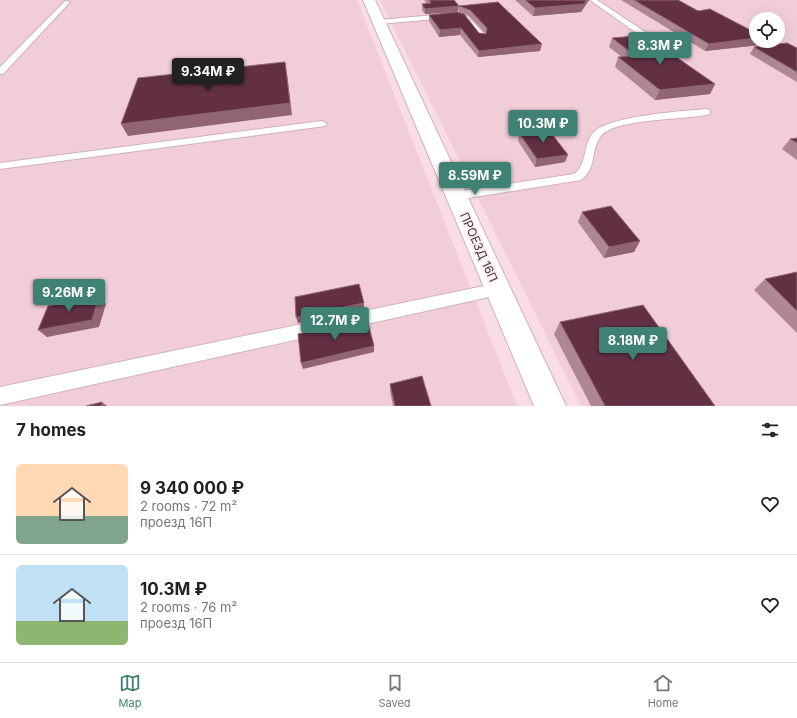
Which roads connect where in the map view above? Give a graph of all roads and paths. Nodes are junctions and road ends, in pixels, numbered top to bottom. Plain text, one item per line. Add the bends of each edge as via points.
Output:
1 (369, 0) edge
2 (592, 0) edge
3 (67, 2) dead end
4 (379, 22) junction
5 (644, 34) dead end
6 (482, 37) edge
7 (0, 72) edge
8 (707, 112) dead end
9 (322, 124) dead end
10 (0, 166) edge
11 (456, 196) junction
12 (498, 289) junction
13 (0, 396) edge
14 (550, 406) edge

1 - 4 street, ПРОЕЗД 16П
2 - 5 lane
3 - 7 lane
4 - 6 lane via 458,15 466,18
4 - 11 street, ПРОЕЗД 16П
8 - 11 lane via 618,123 603,128 597,134 584,172 577,176
9 - 10 lane
11 - 12 street, ПРОЕЗД 16П
12 - 13 lane
12 - 14 street, ПРОЕЗД 16П

